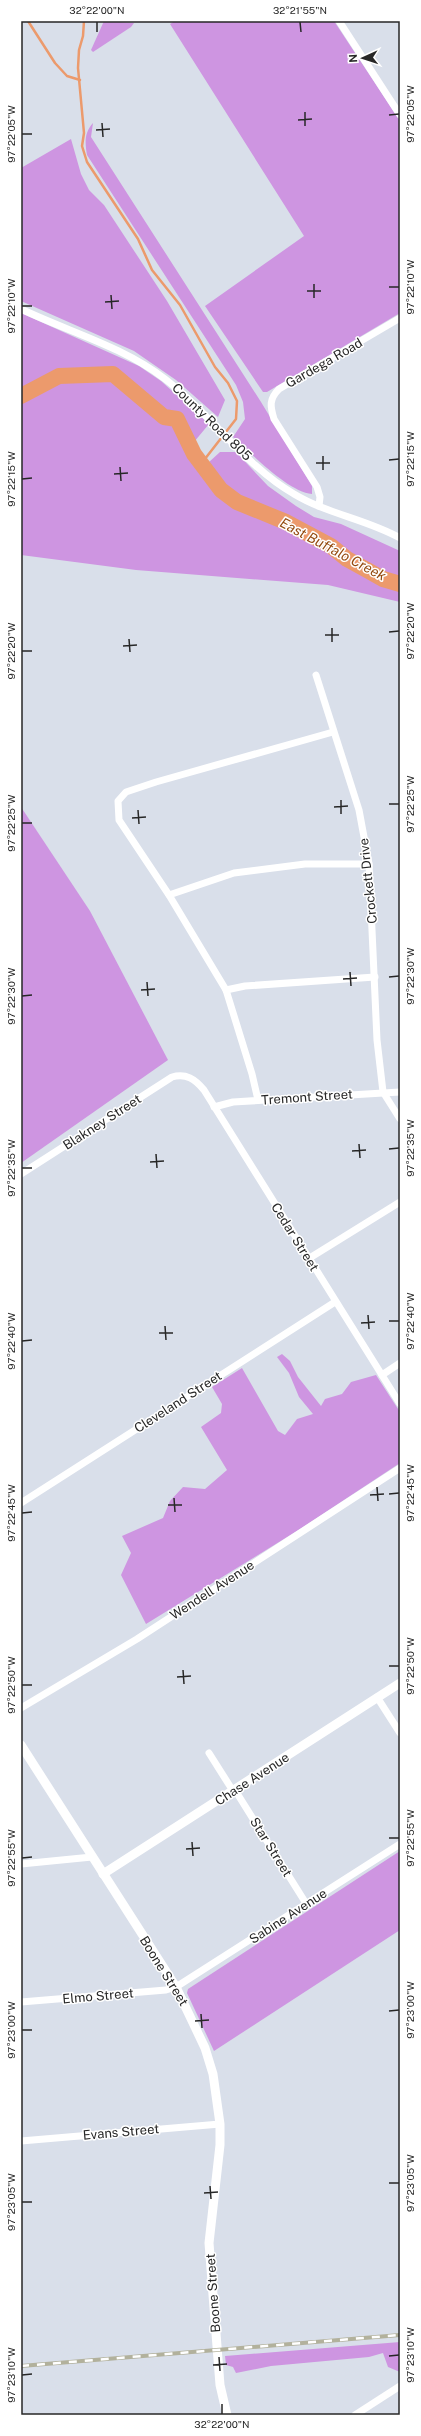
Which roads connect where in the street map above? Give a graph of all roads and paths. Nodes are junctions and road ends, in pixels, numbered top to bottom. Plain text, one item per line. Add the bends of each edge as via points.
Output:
1 (339, 21) edge
2 (400, 115) edge
3 (21, 309) edge
4 (400, 318) edge
5 (319, 506) junction
6 (400, 538) edge
7 (316, 675) dead end
8 (333, 732) junction
9 (369, 864) junction
10 (169, 896) junction
11 (376, 977) junction
12 (226, 990) junction
13 (185, 1075) joint
14 (383, 1092) junction
15 (400, 1092) edge
16 (258, 1100) junction
17 (214, 1107) junction
18 (400, 1119) edge
19 (21, 1174) edge
20 (400, 1202) edge
21 (308, 1259) junction
22 (335, 1302) junction
23 (400, 1363) edge
24 (382, 1375) junction
25 (400, 1404) edge
26 (400, 1468) edge
27 (21, 1503) edge
28 (400, 1683) edge
29 (377, 1697) junction
30 (21, 1708) edge
31 (400, 1732) edge
32 (21, 1746) edge
33 (209, 1753) dead end
34 (234, 1790) junction
35 (400, 1844) edge
36 (92, 1857) junction
37 (21, 1864) edge
38 (103, 1874) junction
39 (307, 1905) junction
40 (176, 1987) junction
41 (21, 2002) edge
42 (220, 2124) junction
43 (21, 2141) edge
44 (400, 2386) edge
45 (227, 2415) edge
46 (355, 2415) edge

1 - 2 street
3 - 5 street, County Road 805 via 111,346 138,360 178,389 276,482
4 - 5 street, Gardega Road via 279,389 272,398 274,419 317,487
5 - 6 street, County Road 805
7 - 8 street, Crockett Drive
8 - 9 street, Crockett Drive via 359,810
8 - 10 street via 126,792 118,801 119,820
9 - 10 street via 306,864 234,873
9 - 11 street, Crockett Drive
10 - 12 street
11 - 12 street via 245,986
11 - 14 street, Crockett Drive via 377,1040
12 - 16 street
13 - 17 street, Cedar Street via 198,1083
13 - 19 street, Blakney Street via 172,1077
14 - 15 street, Tremont Street
14 - 16 street, Tremont Street
14 - 18 street
16 - 17 street, Tremont Street
17 - 21 street, Cedar Street
20 - 21 street
21 - 22 street, Cedar Street
22 - 24 street, Cedar Street
22 - 27 street, Cleveland Street
23 - 24 street
24 - 25 street, Cedar Street
26 - 30 street, Wendell Avenue via 149,1631
28 - 29 street, Chase Avenue
29 - 31 street
29 - 34 street, Chase Avenue
32 - 36 street, Boone Street
33 - 34 street, Star Street
34 - 38 street, Chase Avenue
34 - 39 street, Star Street
35 - 39 street, Sabine Avenue
36 - 37 street
36 - 38 street, Boone Street
38 - 40 street, Boone Street
39 - 40 street, Sabine Avenue
40 - 41 street, Elmo Street via 166,1990
40 - 42 street, Boone Street via 205,2048 213,2074
42 - 43 street, Evans Street
42 - 45 street, Boone Street via 219,2164 210,2230 218,2366
44 - 46 street

